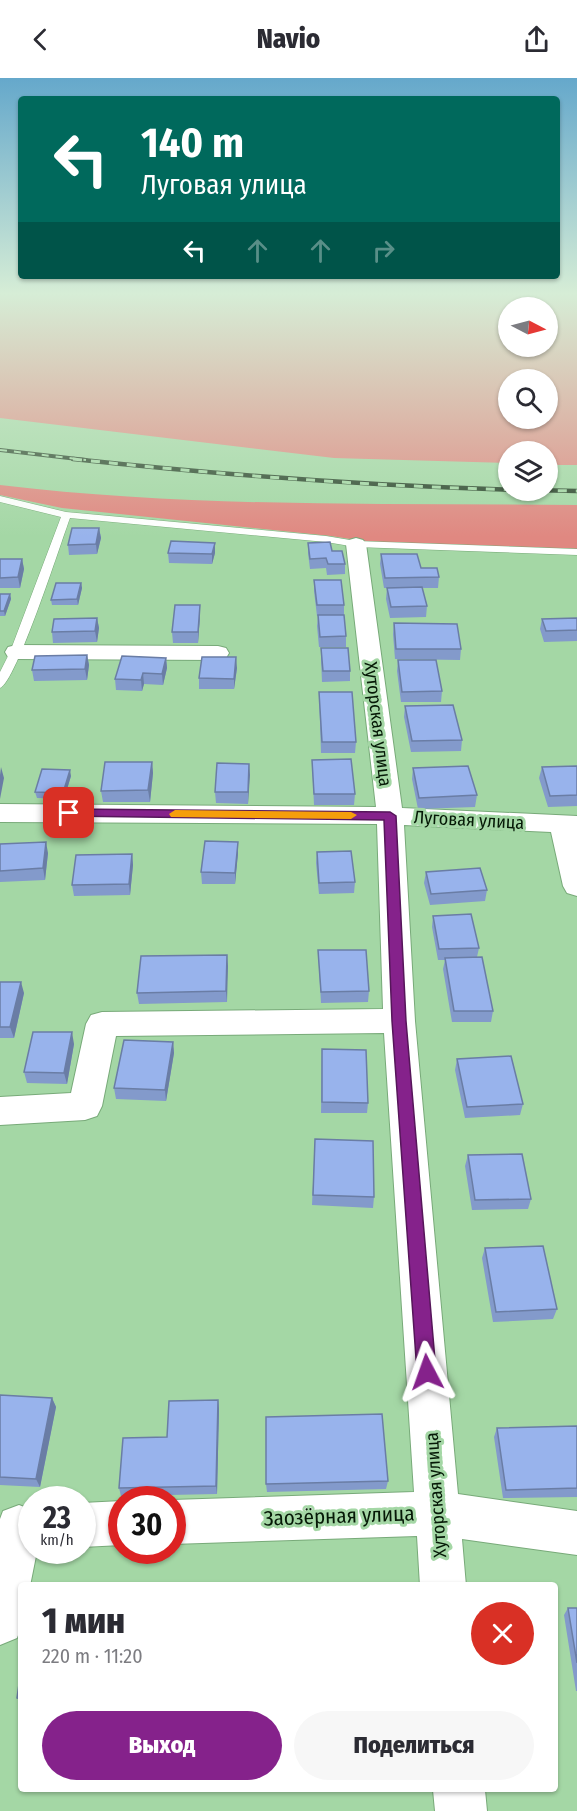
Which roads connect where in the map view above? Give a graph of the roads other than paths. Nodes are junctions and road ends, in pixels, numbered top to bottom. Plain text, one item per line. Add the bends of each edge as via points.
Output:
1 (0, 499) edge
2 (66, 515) junction
3 (356, 544) junction
4 (577, 552) edge
5 (16, 652) junction
6 (218, 653) dead end
7 (0, 684) edge
8 (0, 813) edge
9 (390, 816) junction
10 (570, 826) edge
11 (577, 886) edge
12 (399, 1021) junction
13 (0, 1111) edge
14 (438, 1513) junction
15 (186, 1522) edge
16 (17, 1527) edge
17 (577, 1533) edge
18 (443, 1582) edge
19 (0, 1621) edge
20 (459, 1792) edge
21 (461, 1811) edge

1 - 2 lane
2 - 3 lane
2 - 5 lane
3 - 4 lane
3 - 9 street, Хуторская улица
5 - 6 street
5 - 7 lane
8 - 9 street, Луговая улица
9 - 10 street, Луговая улица
9 - 12 street, Хуторская улица
10 - 11 street
12 - 13 street via 102,1024 85,1106
12 - 14 street, Хуторская улица
14 - 15 street, Заозёрная улица
14 - 17 street, Заозёрная улица
14 - 18 street, Хуторская улица
16 - 19 street
20 - 21 street

